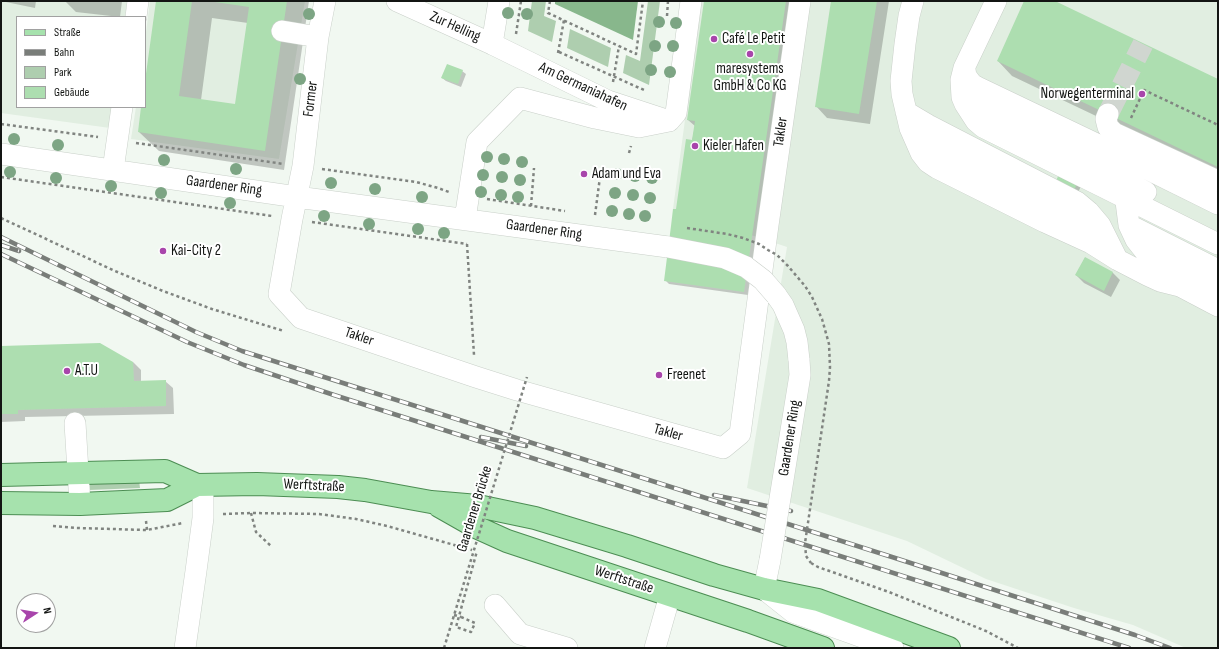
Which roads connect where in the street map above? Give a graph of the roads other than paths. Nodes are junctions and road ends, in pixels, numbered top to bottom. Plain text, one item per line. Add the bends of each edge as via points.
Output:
1 (138, 1) edge
2 (325, 1) edge
3 (397, 1) edge
4 (499, 1) edge
5 (691, 1) edge
6 (800, 1) edge
7 (913, 1) edge
8 (996, 1) edge
9 (136, 16) edge
10 (282, 31) dead end
11 (318, 37) junction
12 (492, 44) junction
13 (964, 68) junction
14 (122, 108) edge
15 (1108, 114) tunnel mouth
16 (669, 121) junction
17 (1, 154) edge
18 (113, 170) junction
19 (1218, 181) edge
20 (1124, 188) junction
21 (297, 197) junction
22 (1218, 204) edge
23 (1218, 212) edge
24 (465, 219) junction
25 (1218, 220) edge
26 (1218, 228) edge
27 (1218, 236) edge
28 (1218, 244) edge
29 (1143, 250) junction
30 (1218, 252) edge
31 (1218, 260) edge
32 (1218, 270) edge
33 (1218, 279) edge
34 (1180, 286) junction
35 (1218, 288) edge
36 (1218, 306) edge
37 (75, 423) dead end
38 (78, 472) junction
39 (1, 475) edge
40 (200, 485) junction
41 (431, 502) junction
42 (1, 503) edge
43 (80, 504) junction
44 (764, 589) junction
45 (670, 595) junction
46 (495, 604) dead end
47 (185, 648) edge
48 (567, 648) edge
49 (655, 648) edge
50 (823, 648) edge
51 (893, 648) edge
52 (949, 648) edge

1 - 9 street
2 - 11 street, Former
3 - 12 street, Zur Helling
4 - 12 street
5 - 16 street via 676,113
6 - 21 street, Takler via 740,434 723,448 476,377 301,318 279,294
7 - 34 street via 901,81 908,120 931,146 1076,219 1118,260 1160,281
8 - 13 street
10 - 11 street
11 - 21 street, Former
12 - 16 street, Am Germaniahafen via 608,101
13 - 20 street via 972,84
13 - 20 street via 961,88 969,98 980,106 1113,173
14 - 18 street
15 - 20 street via 1106,119
16 - 24 street via 639,127 520,98 477,142
17 - 18 street, Gaardener Ring
18 - 21 street, Gaardener Ring
19 - 20 street
20 - 22 street
20 - 23 street
20 - 25 street
20 - 26 street
20 - 27 street
20 - 28 street
20 - 29 street
20 - 30 street
20 - 31 street
20 - 32 street
20 - 33 street via 1146,243
21 - 24 street, Gaardener Ring
24 - 44 street, Gaardener Ring, bridge via 668,247 725,258 746,267 770,288 783,305 794,330 800,375
29 - 34 street
29 - 35 street
34 - 36 street
37 - 38 street
38 - 39 main road, Werftstraße
38 - 40 main road, Werftstraße via 165,471
38 - 43 street
40 - 41 main road, Werftstraße via 331,486
40 - 43 main road, Werftstraße via 167,500
40 - 47 street via 203,518
41 - 44 main road, Werftstraße via 478,506 535,518
41 - 45 main road, Werftstraße via 506,541
42 - 43 main road, Werftstraße
44 - 51 street, Werftstraße via 793,612
44 - 52 main road, Werftstraße via 818,600
45 - 49 street
45 - 50 main road, Werftstraße
46 - 48 street via 520,634

